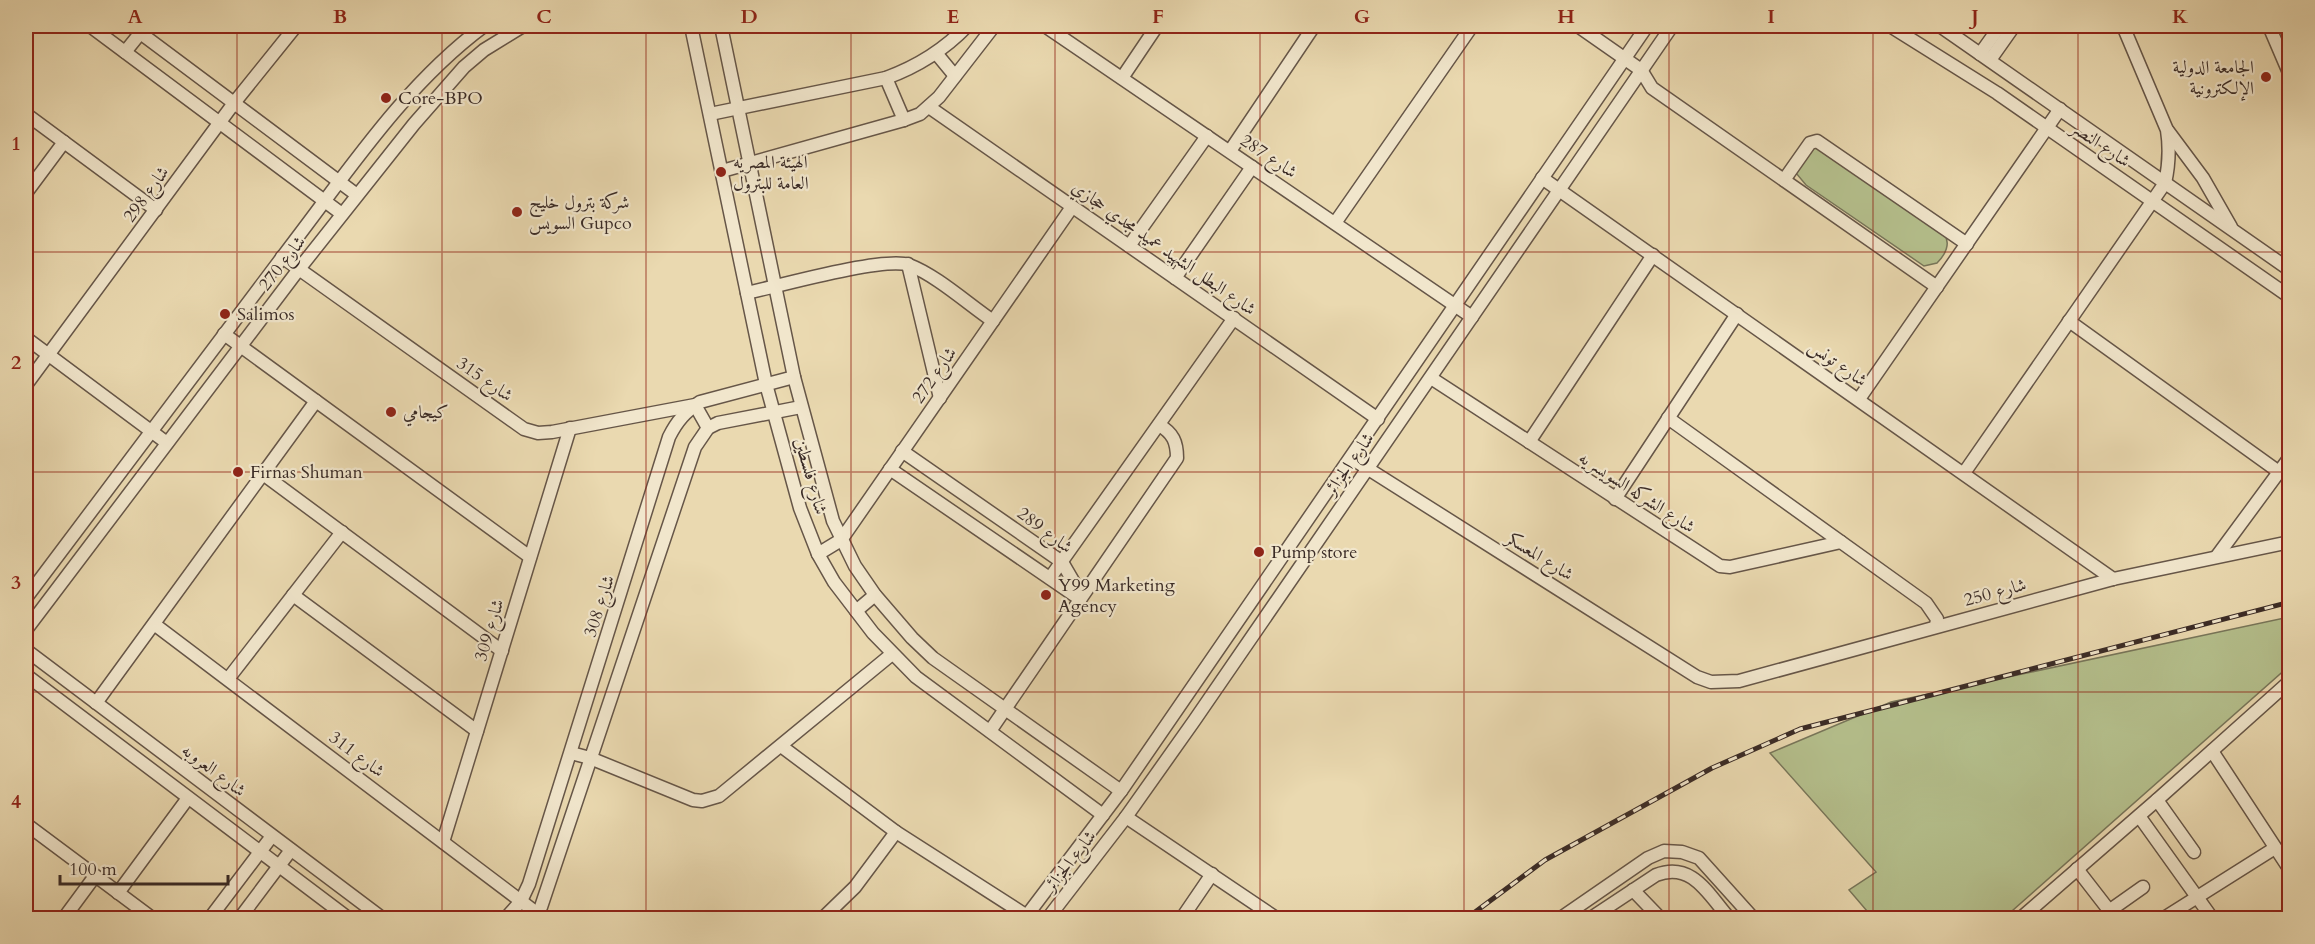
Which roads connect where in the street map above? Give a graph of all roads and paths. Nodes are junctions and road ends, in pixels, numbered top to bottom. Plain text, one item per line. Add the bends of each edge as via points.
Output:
1 (90, 26) edge
2 (296, 26) edge
3 (484, 26) edge
4 (523, 26) edge
5 (691, 26) edge
6 (721, 26) edge
7 (967, 26) edge
8 (994, 26) edge
9 (1045, 26) edge
10 (1157, 26) edge
11 (1314, 26) edge
12 (1472, 26) edge
13 (1578, 26) edge
14 (1647, 26) edge
15 (1672, 26) edge
16 (1890, 26) edge
17 (1940, 26) edge
18 (2000, 26) edge
19 (2014, 26) edge
20 (2123, 26) edge
21 (2269, 26) edge
22 (139, 28) edge
23 (125, 52) junction
24 (936, 53) junction
25 (1985, 57) junction
26 (1625, 59) junction
27 (1641, 70) junction
28 (2289, 75) edge
29 (955, 76) junction
30 (886, 78) junction
31 (1122, 78) junction
32 (234, 102) junction
33 (929, 107) junction
34 (738, 109) junction
35 (2060, 110) junction
36 (396, 111) junction
37 (26, 114) edge
38 (710, 114) junction
39 (904, 120) junction
40 (220, 122) junction
41 (414, 124) junction
42 (2048, 129) junction
43 (2167, 130) junction
44 (1207, 136) junction
45 (64, 142) junction
46 (1230, 151) junction
47 (749, 165) junction
48 (1252, 167) junction
49 (722, 171) junction
50 (1542, 178) junction
51 (1784, 180) junction
52 (340, 182) junction
53 (2165, 183) junction
54 (1560, 190) junction
55 (26, 193) edge
56 (357, 195) junction
57 (2152, 200) junction
58 (325, 201) junction
59 (1072, 207) junction
60 (156, 210) junction
61 (342, 214) junction
62 (1335, 223) junction
63 (2232, 230) junction
64 (1967, 244) junction
65 (1129, 246) junction
66 (1653, 255) junction
67 (282, 257) junction
68 (908, 264) junction
69 (299, 269) junction
70 (2289, 270) edge
71 (1175, 278) junction
72 (775, 286) junction
73 (1937, 287) junction
74 (747, 292) junction
75 (2289, 297) edge
76 (1454, 304) junction
77 (1737, 314) junction
78 (1472, 317) junction
79 (1234, 318) junction
80 (993, 321) junction
81 (2069, 321) junction
82 (224, 334) junction
83 (26, 338) edge
84 (241, 346) junction
85 (48, 355) junction
86 (794, 377) junction
87 (1431, 378) junction
88 (766, 384) junction
89 (26, 385) edge
90 (940, 398) junction
91 (1859, 399) junction
92 (316, 401) junction
93 (695, 405) junction
94 (801, 407) junction
95 (774, 412) junction
96 (1668, 418) junction
97 (1378, 419) junction
98 (1159, 425) junction
99 (570, 428) junction
100 (708, 428) junction
101 (151, 431) junction
102 (1529, 442) junction
103 (167, 443) junction
104 (902, 451) junction
105 (2289, 457) edge
106 (1351, 459) junction
107 (1368, 469) junction
108 (890, 470) junction
109 (2279, 472) junction
110 (1965, 473) junction
111 (263, 474) junction
112 (1615, 499) junction
113 (1316, 507) junction
114 (1334, 518) junction
115 (342, 532) junction
116 (640, 534) junction
117 (841, 540) junction
118 (663, 541) junction
119 (1841, 542) junction
120 (2289, 542) edge
121 (818, 554) junction
122 (2217, 556) junction
123 (530, 557) junction
124 (1062, 562) junction
125 (1050, 578) junction
126 (2113, 579) junction
127 (293, 595) junction
128 (875, 595) junction
129 (26, 598) edge
130 (1080, 599) junction
131 (1246, 608) junction
132 (856, 611) junction
133 (614, 618) junction
134 (1264, 620) junction
135 (154, 624) junction
136 (635, 625) junction
137 (1936, 626) junction
138 (26, 630) edge
139 (26, 650) edge
140 (502, 651) junction
141 (892, 654) junction
142 (26, 675) edge
143 (228, 679) junction
144 (2289, 681) edge
145 (1711, 682) joint
146 (590, 694) junction
147 (609, 701) junction
148 (96, 703) junction
149 (1005, 710) junction
150 (477, 731) junction
151 (990, 731) junction
152 (781, 746) junction
153 (2212, 751) junction
154 (571, 753) junction
155 (590, 758) junction
156 (1121, 791) junction
157 (188, 798) junction
158 (2157, 800) junction
159 (1103, 815) junction
160 (2139, 816) junction
161 (1126, 817) junction
162 (26, 824) edge
163 (896, 832) junction
164 (272, 836) junction
165 (443, 842) junction
166 (2275, 848) junction
167 (291, 850) junction
168 (260, 852) junction
169 (2194, 852) dead end
170 (279, 866) junction
171 (2077, 869) junction
172 (2289, 870) edge
173 (1212, 874) junction
174 (95, 876) junction
175 (2143, 887) dead end
176 (1633, 890) junction
177 (118, 893) junction
178 (2197, 897) junction
179 (521, 901) junction
180 (2112, 915) edge
181 (536, 916) edge
182 (1026, 917) edge
183 (64, 918) edge
184 (152, 918) edge
185 (210, 918) edge
186 (240, 918) edge
187 (348, 918) edge
188 (382, 918) edge
189 (506, 918) edge
190 (823, 918) edge
191 (1048, 918) edge
192 (1182, 918) edge
193 (1276, 918) edge
194 (1561, 918) edge
195 (1591, 918) edge
196 (1660, 918) edge
197 (1729, 918) edge
198 (1753, 918) edge
199 (2021, 918) edge
200 (2164, 918) edge
201 (2212, 918) edge

1 - 23 street
2 - 32 street, شارع 298
3 - 36 street, شارع 270 via 429,73
4 - 41 street, شارع 270 via 464,67
5 - 38 street, شارع فلسطين
6 - 34 street, شارع فلسطين
7 - 24 street
8 - 29 street
9 - 31 street, شارع 287
10 - 31 street
11 - 46 street
12 - 62 street
13 - 26 street
14 - 26 street, شارع الجزائر
15 - 27 street, شارع الجزائر
16 - 42 street, شارع النصر
17 - 25 street, شارع النصر
18 - 25 street
19 - 25 street
20 - 43 street
21 - 28 street
22 - 23 street
22 - 32 street
23 - 40 street
24 - 29 street
24 - 30 street
25 - 35 street, شارع النصر
26 - 27 street
26 - 50 street, شارع الجزائر
27 - 51 street via 1652,88
27 - 54 street, شارع الجزائر
29 - 33 street
30 - 34 street
30 - 39 street
31 - 44 street, شارع 287
32 - 40 street, شارع 298
32 - 52 street
33 - 39 street
33 - 59 street, شارع البطل الشهيد عميد مجدي حجازي
34 - 38 street
34 - 47 street, شارع فلسطين
35 - 42 street
35 - 53 street, شارع النصر
36 - 41 street
36 - 52 street, شارع 270
37 - 45 street
38 - 49 street, شارع فلسطين
39 - 47 street
40 - 58 street
40 - 60 street, شارع 298
41 - 56 street, شارع 270
42 - 57 street, شارع النصر
42 - 64 street
43 - 53 street via 2170,148
43 - 63 street via 2203,178
44 - 46 street, شارع 287
44 - 65 street
45 - 55 street
45 - 60 street
46 - 48 street, شارع 287
47 - 49 street
47 - 72 street, شارع فلسطين
48 - 62 street, شارع 287
48 - 71 street
49 - 74 street, شارع فلسطين
50 - 54 street, شارع تونس
50 - 76 street, شارع الجزائر
51 - 64 street via 1810,143 1817,141
51 - 73 street
52 - 56 street
52 - 58 street, شارع 270
53 - 57 street
53 - 63 street, شارع النصر
54 - 66 street, شارع تونس
54 - 78 street, شارع الجزائر
56 - 61 street, شارع 270
57 - 75 street, شارع النصر
57 - 81 street
58 - 61 street
58 - 67 street, شارع 270
59 - 65 street, شارع البطل الشهيد عميد مجدي حجازي
59 - 80 street, شارع 272
60 - 85 street, شارع 298
61 - 69 street, شارع 270
62 - 76 street, شارع 287
63 - 70 street, شارع النصر
64 - 73 street
65 - 71 street, شارع البطل الشهيد عميد مجدي حجازي
66 - 77 street, شارع تونس
66 - 102 street
67 - 69 street, شارع 315
67 - 82 street, شارع 270
68 - 72 street via 888,262
68 - 80 street
68 - 90 street
69 - 84 street, شارع 270
69 - 99 street, شارع 315 via 524,429 538,433
71 - 79 street, شارع البطل الشهيد عميد مجدي حجازي
72 - 74 street
72 - 86 street, شارع فلسطين
73 - 91 street
74 - 88 street, شارع فلسطين
76 - 78 street, شارع 287
76 - 97 street, شارع الجزائر
77 - 91 street, شارع تونس
77 - 96 street
78 - 87 street, شارع الجزائر
79 - 97 street, شارع البطل الشهيد عميد مجدي حجازي
79 - 98 street
80 - 90 street, شارع 272
81 - 109 street
81 - 110 street
82 - 84 street
82 - 101 street, شارع 270
83 - 85 street
84 - 92 street
84 - 103 street, شارع 270
85 - 89 street, شارع 298
85 - 101 street
86 - 88 street, شارع 308
86 - 94 street, شارع فلسطين
87 - 102 street, شارع الشركه السويسريه
87 - 107 street, شارع الجزائر
88 - 93 street, شارع 308
88 - 95 street, شارع فلسطين
90 - 104 street, شارع 272
91 - 110 street, شارع تونس
92 - 111 street
92 - 123 street
93 - 99 street, شارع 315
93 - 100 street
93 - 116 street, شارع 308 via 676,423 669,437
94 - 95 street
94 - 117 street, شارع فلسطين via 826,501
95 - 100 street
95 - 121 street, شارع فلسطين via 800,508
96 - 112 street
96 - 119 street
97 - 106 street, شارع الجزائر
98 - 124 street
98 - 130 street via 1174,439 1177,458
99 - 123 street, شارع 309
100 - 118 street via 696,447
101 - 103 street
101 - 129 street, شارع 270
102 - 112 street, شارع الشركه السويسريه
103 - 138 street, شارع 270
104 - 108 street, شارع 272
104 - 124 street, شارع 289
105 - 109 street
106 - 107 street, شارع المعسكر
106 - 113 street, شارع الجزائر
107 - 114 street, شارع الجزائر
107 - 145 street, شارع المعسكر
108 - 117 street, شارع 272
108 - 125 street, شارع 289
109 - 122 street
110 - 126 street, شارع تونس
111 - 115 street
111 - 135 street
112 - 119 street, شارع الشركه السويسريه via 1720,566
113 - 114 street
113 - 131 street, شارع الجزائر
114 - 134 street, شارع الجزائر
115 - 127 street
115 - 140 street
116 - 118 street
116 - 133 street, شارع 308
117 - 121 street, شارع 272
117 - 128 street, شارع فلسطين
118 - 136 street
119 - 137 street via 1926,603 1937,619
120 - 122 street, شارع 250
121 - 132 street, شارع فلسطين
122 - 126 street, شارع 250
123 - 140 street, شارع 309
124 - 125 street
124 - 130 street, شارع 289
125 - 130 street, شارع 289
126 - 137 street, شارع 250
127 - 143 street
127 - 150 street
128 - 132 street
128 - 149 street, شارع فلسطين via 933,658
130 - 149 street
131 - 134 street
131 - 156 street, شارع الجزائر
132 - 141 street, شارع فلسطين
133 - 136 street
133 - 146 street, شارع 308
134 - 161 street, شارع الجزائر
135 - 143 street, شارع 311
135 - 148 street
136 - 147 street
137 - 145 street, شارع 250 via 1739,681
139 - 148 street, شارع العروبه
140 - 150 street, شارع 309
141 - 151 street, شارع فلسطين via 916,677
141 - 152 street
142 - 157 street, شارع العروبه
143 - 165 street, شارع 311
144 - 153 street
146 - 147 street
146 - 154 street, شارع 308
147 - 155 street
148 - 164 street, شارع العروبه
149 - 151 street
149 - 156 street, شارع فلسطين
150 - 165 street, شارع 309
151 - 159 street, شارع فلسطين
152 - 155 street via 719,796 702,801
152 - 163 street
153 - 158 street
153 - 166 street
154 - 155 street
154 - 179 street, شارع 308
155 - 181 street
156 - 159 street, شارع الجزائر
157 - 168 street, شارع العروبه
157 - 177 street
158 - 160 street
158 - 169 street
159 - 182 street, شارع الجزائر
160 - 171 street
160 - 178 street
161 - 173 street
161 - 191 street, شارع الجزائر
162 - 174 street
163 - 182 street
163 - 190 street via 855,887
164 - 167 street, شارع العروبه
164 - 168 street
165 - 179 street, شارع 311
166 - 172 street
166 - 178 street
167 - 170 street
167 - 188 street, شارع العروبه
168 - 170 street, شارع العروبه
168 - 185 street
170 - 186 street
170 - 187 street, شارع العروبه
171 - 180 street
171 - 199 street
173 - 192 street
173 - 193 street
174 - 177 street
174 - 183 street
175 - 180 street
176 - 195 street
176 - 196 street
176 - 197 street via 1656,874 1678,870 1698,883
177 - 184 street
178 - 200 street
178 - 201 street
179 - 181 street, شارع 311
179 - 189 street, شارع 308
194 - 198 street via 1647,858 1664,851 1699,858

